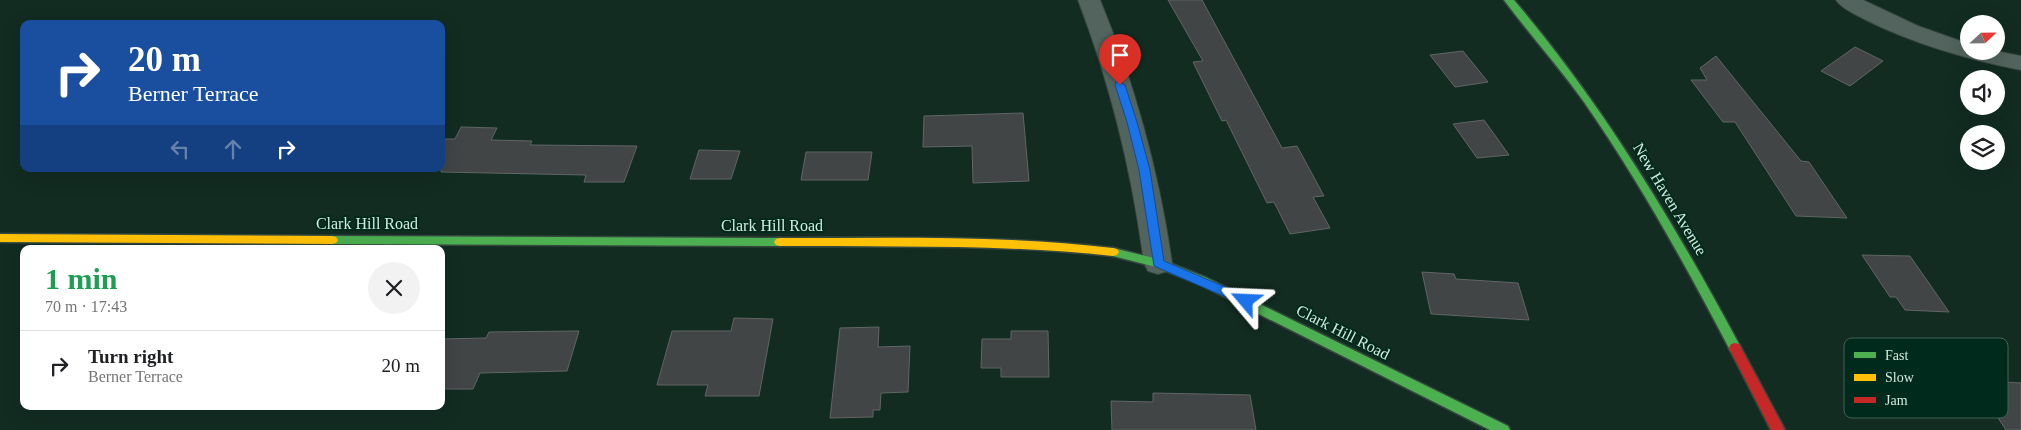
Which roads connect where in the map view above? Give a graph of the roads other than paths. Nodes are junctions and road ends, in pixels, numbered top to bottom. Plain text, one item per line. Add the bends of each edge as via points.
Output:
1 (1089, 0) edge
2 (1509, 0) edge
3 (1847, 0) edge
4 (2021, 63) edge
5 (0, 238) edge
6 (1158, 263) junction
7 (1503, 430) edge
8 (1778, 430) edge

1 - 6 street via 1132,122 1144,170
2 - 8 street, New Haven Avenue via 1604,124 1662,214 1708,294
3 - 4 street via 1918,35
5 - 6 street, Clark Hill Road via 999,243 1062,246
6 - 7 street, Clark Hill Road via 1229,293

